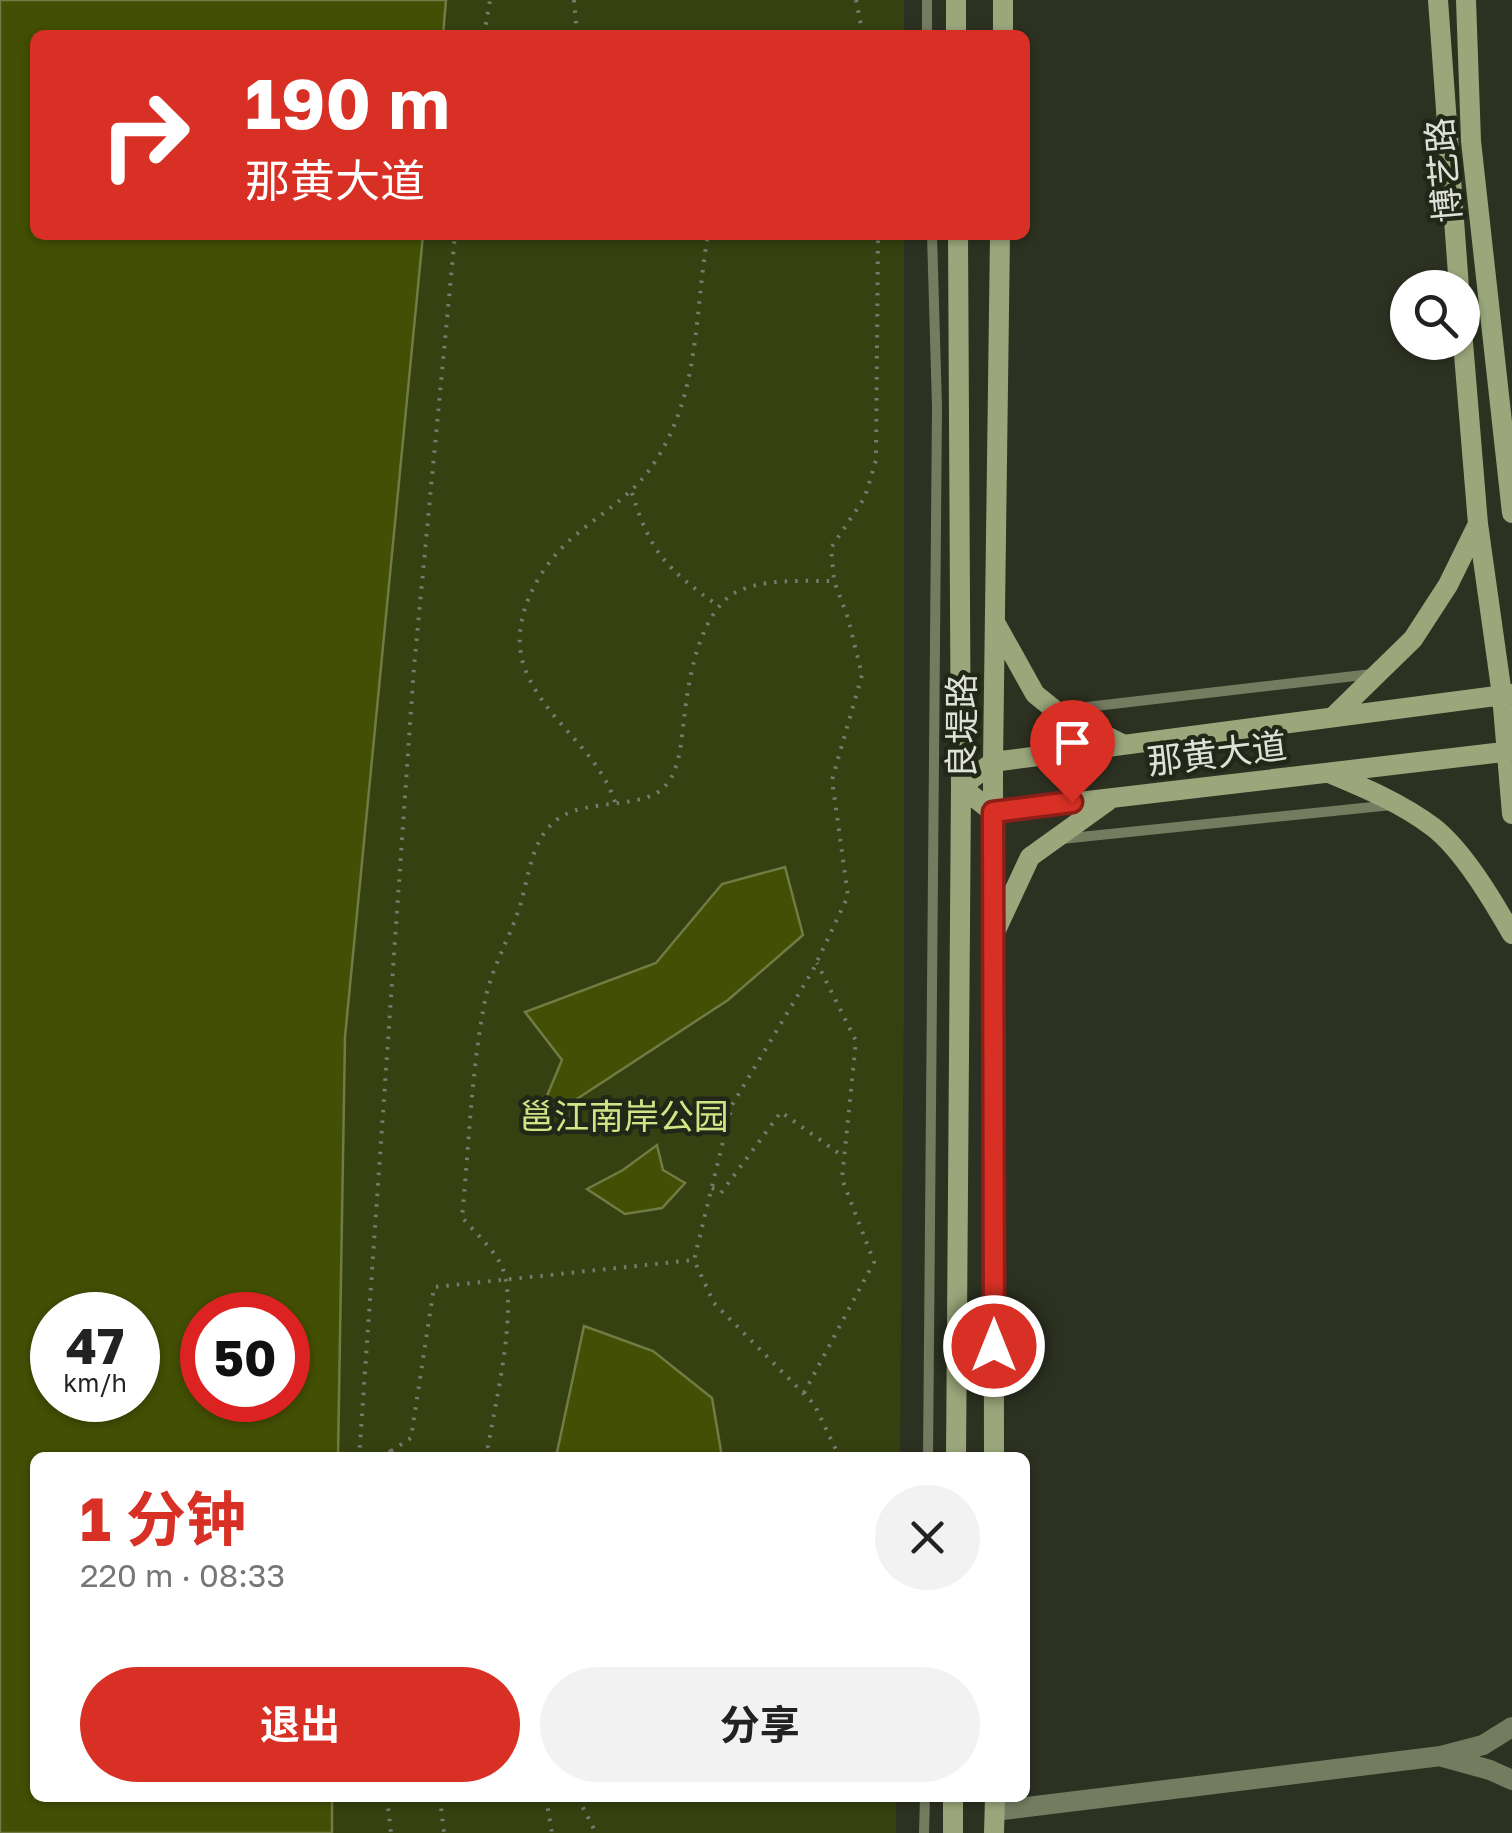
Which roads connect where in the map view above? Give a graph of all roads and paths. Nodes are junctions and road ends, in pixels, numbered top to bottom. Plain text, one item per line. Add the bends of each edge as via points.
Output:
1 (490, 0) edge
2 (574, 0) edge
3 (856, 0) edge
4 (927, 0) edge
5 (956, 0) edge
6 (1003, 0) edge
7 (1438, 0) edge
8 (1466, 0) edge
9 (485, 30) edge
10 (577, 30) edge
11 (862, 30) edge
12 (927, 30) edge
13 (956, 30) edge
14 (1002, 30) edge
15 (455, 240) edge
16 (707, 240) edge
17 (878, 240) edge
18 (932, 240) edge
19 (958, 240) edge
20 (1000, 240) edge
21 (1458, 270) edge
22 (1464, 360) edge
23 (632, 493) junction
24 (1512, 513) edge
25 (1478, 524) junction
26 (834, 580) junction
27 (716, 605) junction
28 (994, 621) junction
29 (1378, 673) junction
30 (1507, 694) edge
31 (1056, 711) junction
32 (1333, 718) junction
33 (1124, 744) junction
34 (1509, 751) edge
35 (993, 762) junction
36 (1327, 772) junction
37 (961, 787) junction
38 (1112, 798) junction
39 (615, 802) junction
40 (1397, 805) junction
41 (993, 812) junction
42 (1512, 814) edge
43 (1055, 840) junction
44 (1512, 934) edge
45 (993, 936) junction
46 (816, 963) junction
47 (844, 1156) junction
48 (712, 1188) junction
49 (694, 1260) junction
50 (505, 1279) junction
51 (804, 1393) junction
52 (359, 1452) edge
53 (394, 1452) edge
54 (489, 1452) edge
55 (837, 1452) edge
56 (928, 1452) edge
57 (956, 1452) edge
58 (994, 1452) edge
59 (1512, 1728) edge
60 (1441, 1756) junction
61 (1512, 1780) edge
62 (1030, 1800) edge
63 (387, 1802) edge
64 (440, 1802) edge
65 (547, 1802) edge
66 (580, 1802) edge
67 (925, 1802) edge
68 (952, 1802) edge
69 (995, 1804) edge
70 (391, 1833) edge
71 (444, 1833) edge
72 (552, 1833) edge
73 (596, 1833) edge
74 (924, 1833) edge
75 (952, 1833) edge
76 (994, 1833) edge

1 - 9 path
2 - 10 path
3 - 11 path
4 - 12 lane
5 - 13 main road
6 - 14 main road
7 - 21 main road, 博艺路
8 - 24 main road, 博艺路 via 1470,141
15 - 52 path via 414,668
16 - 23 path via 685,398 659,456
17 - 26 path via 876,460 865,497 831,548
18 - 56 lane via 937,408
19 - 37 main road, 良堤路
20 - 28 main road, 良堤路
22 - 25 main road
23 - 27 path via 661,559
23 - 39 path via 569,541 541,573 521,618 522,661 545,709 591,757
25 - 29 main road via 1413,639
25 - 30 main road
26 - 27 path via 742,589
26 - 46 path via 862,676 832,780 848,896
27 - 39 path via 667,785 653,796
28 - 31 main road via 1035,694
28 - 35 main road, 良堤路
29 - 31 lane
29 - 32 main road
30 - 32 main road, 那黄大道
30 - 34 main road
31 - 33 main road
32 - 33 main road, 那黄大道
33 - 35 main road, 那黄大道
34 - 36 main road, 那黄大道
34 - 42 main road
35 - 37 main road
35 - 41 main road, 良堤路
36 - 38 main road, 那黄大道
36 - 40 main road
37 - 41 main road
37 - 57 main road, 良堤路
38 - 41 main road, 那黄大道
38 - 43 main road
39 - 50 path via 560,818 544,834 484,1004 462,1217 502,1265
40 - 43 lane
40 - 44 main road via 1436,829
41 - 45 main road, 良堤路
43 - 45 main road via 1030,858
45 - 58 main road, 良堤路
46 - 47 path via 856,1041
46 - 48 path via 732,1105
47 - 48 path via 781,1112 721,1193
47 - 51 path via 842,1179 874,1262
48 - 49 path
49 - 50 path
49 - 51 path via 714,1303
50 - 53 path via 434,1287 411,1438
50 - 54 path via 505,1339
51 - 55 path
59 - 60 street via 1483,1745
60 - 61 street
60 - 62 street
63 - 70 path
64 - 71 path
65 - 72 path
66 - 73 path
67 - 74 lane
68 - 75 main road
69 - 76 main road

